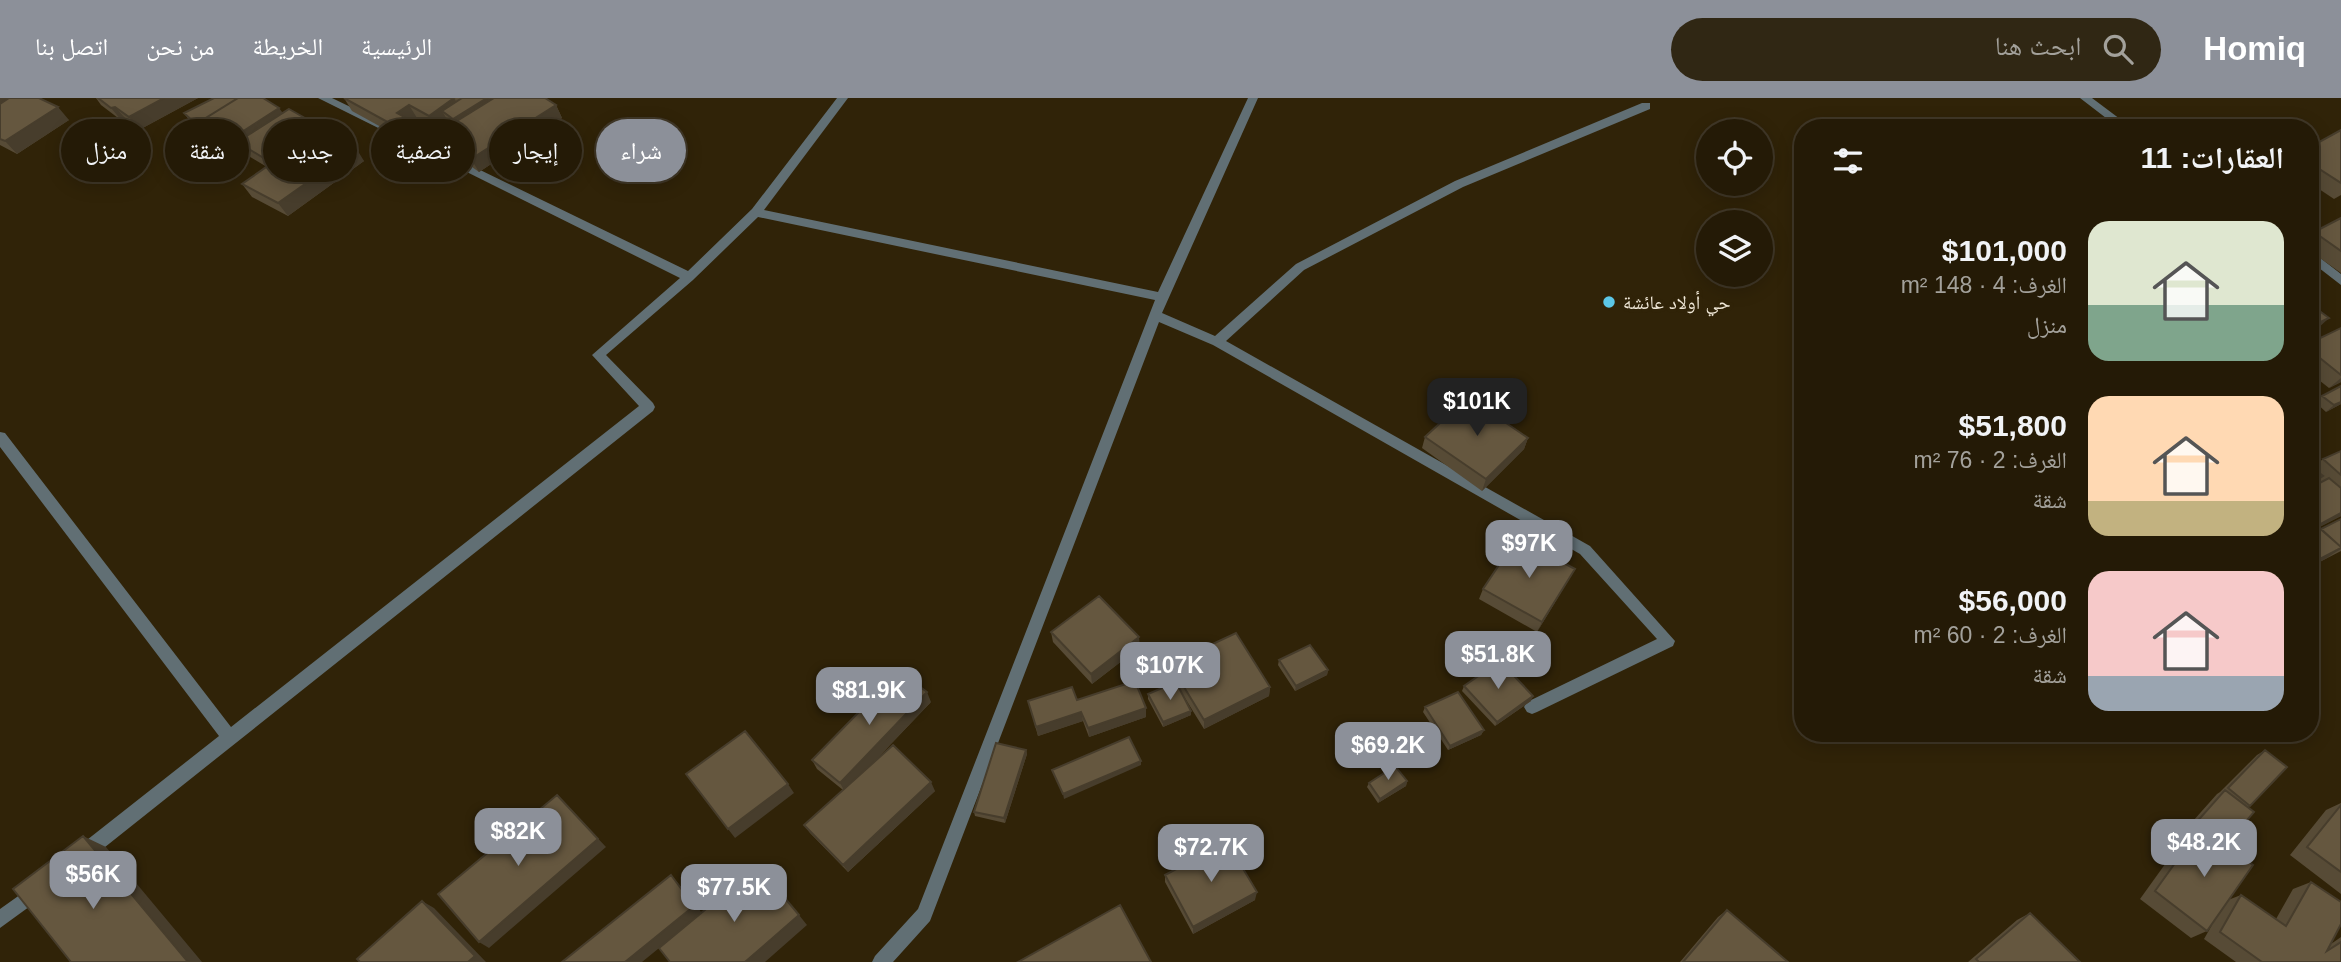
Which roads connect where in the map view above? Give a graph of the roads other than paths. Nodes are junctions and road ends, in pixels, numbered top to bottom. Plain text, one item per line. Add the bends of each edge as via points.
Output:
1 (323, 98) edge
2 (843, 98) edge
3 (1253, 98) edge
4 (2085, 98) edge
5 (1646, 106) dead end
6 (2114, 119) edge
7 (756, 212) junction
8 (2319, 262) edge
9 (689, 277) junction
10 (2341, 281) edge
11 (1162, 298) junction
12 (1157, 316) junction
13 (1217, 342) junction
14 (0, 437) edge
15 (1532, 707) edge
16 (230, 738) junction
17 (77, 859) edge
18 (55, 877) edge
19 (0, 920) edge
20 (881, 962) edge

1 - 9 street
2 - 7 street
3 - 11 street
4 - 6 street
5 - 13 street via 1460,184 1300,267
7 - 9 street
7 - 11 street
8 - 10 street
9 - 16 street via 598,355 648,407
11 - 12 street
12 - 13 street
12 - 20 street via 925,915
13 - 15 street via 1585,550 1668,641
14 - 16 street
16 - 17 street
18 - 19 street

